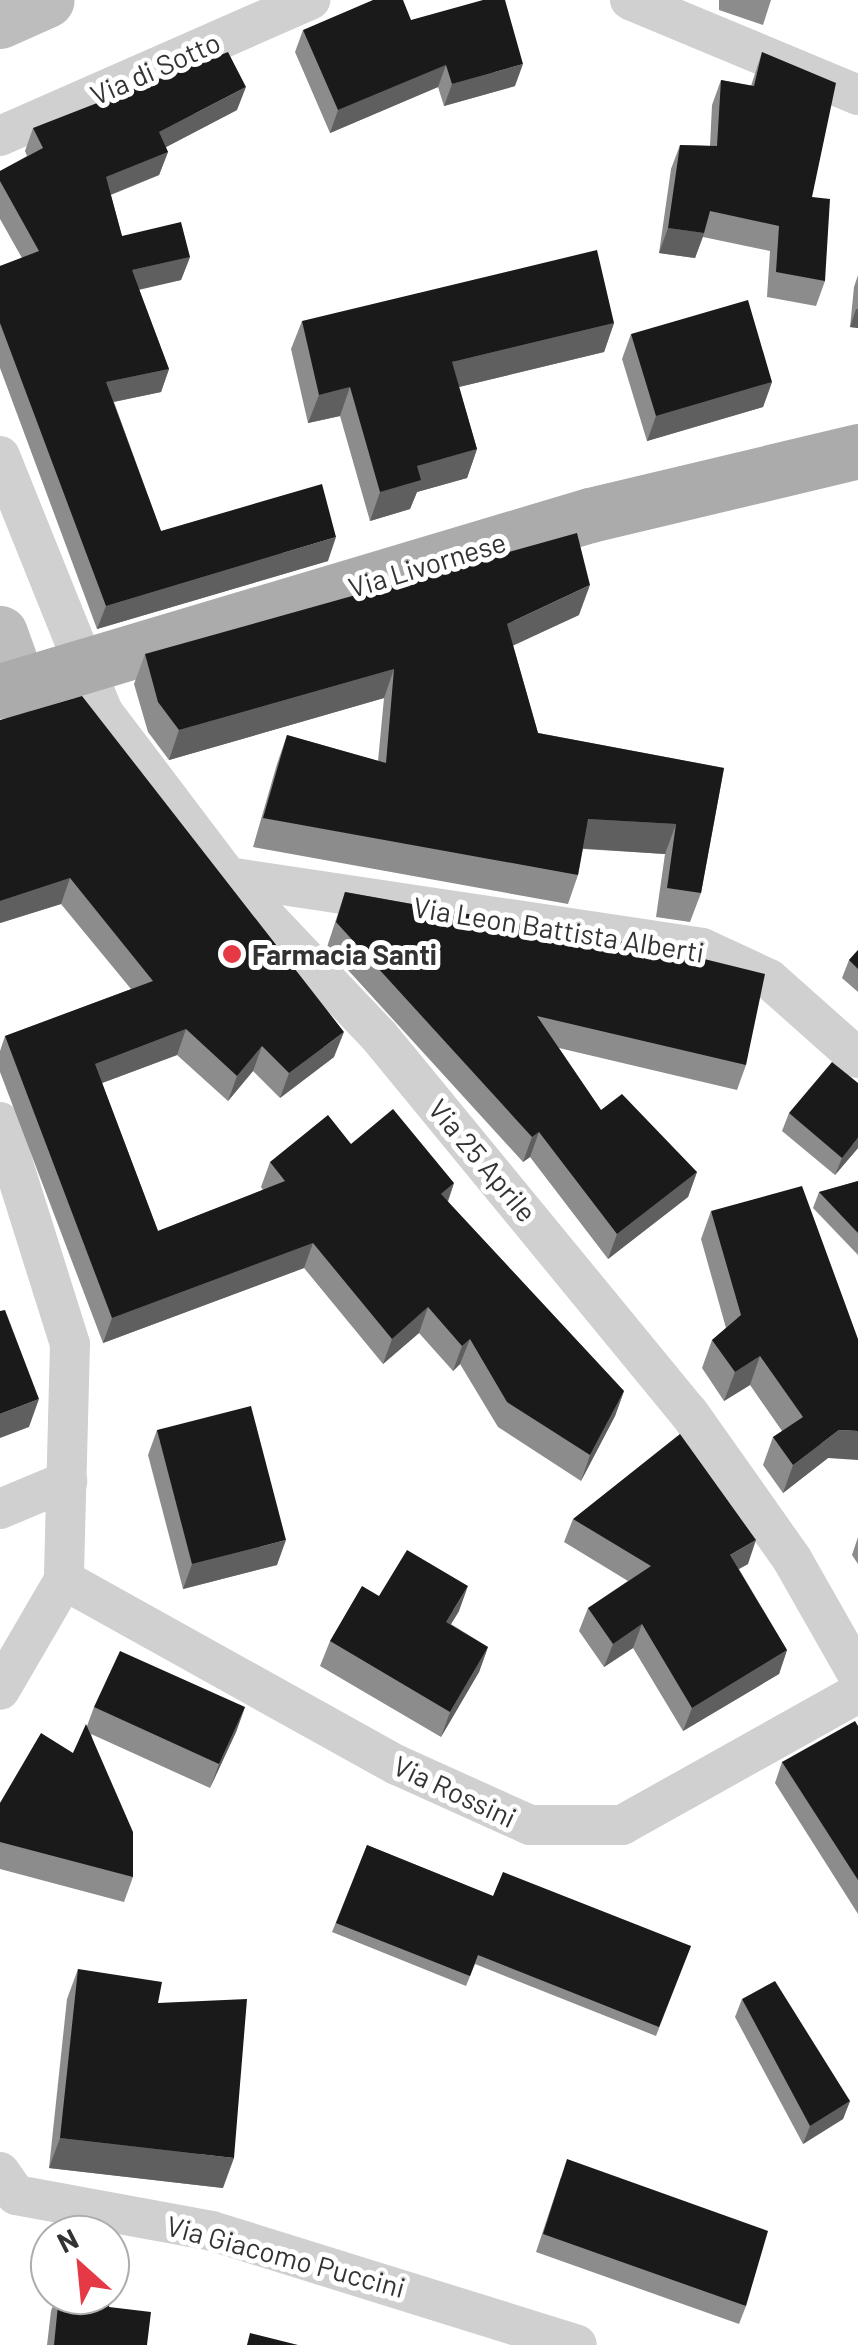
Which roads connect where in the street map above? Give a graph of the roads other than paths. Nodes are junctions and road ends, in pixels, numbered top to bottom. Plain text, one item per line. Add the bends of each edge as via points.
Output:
1 (47, 0) edge
2 (310, 0) edge
3 (630, 0) edge
4 (0, 21) edge
5 (858, 95) edge
6 (0, 136) edge
7 (858, 450) edge
8 (0, 456) edge
9 (0, 633) edge
10 (85, 666) junction
11 (10, 688) edge
12 (228, 877) junction
13 (858, 1058) edge
14 (0, 1122) edge
15 (66, 1481) junction
16 (0, 1508) edge
17 (64, 1580) junction
18 (858, 1675) edge
19 (0, 1690) edge
20 (858, 1693) edge
21 (0, 2172) edge
22 (577, 2345) edge

1 - 4 main road
2 - 6 street, Via di Sotto
3 - 5 street
7 - 10 main road, Via Livornese via 590,516
8 - 10 street, Via 25 Aprile
9 - 11 main road
10 - 11 main road, Via Livornese
10 - 12 street, Via 25 Aprile via 103,712
12 - 13 street, Via Leon Battista Alberti via 702,948 768,979
12 - 18 street, Via 25 Aprile via 379,1036 689,1414 792,1559
14 - 15 street via 70,1344
15 - 16 street
15 - 17 street
17 - 19 street
17 - 20 street, Via Rossini via 397,1765 530,1824 622,1825
21 - 22 street, Via Giacomo Puccini via 16,2195 212,2231

